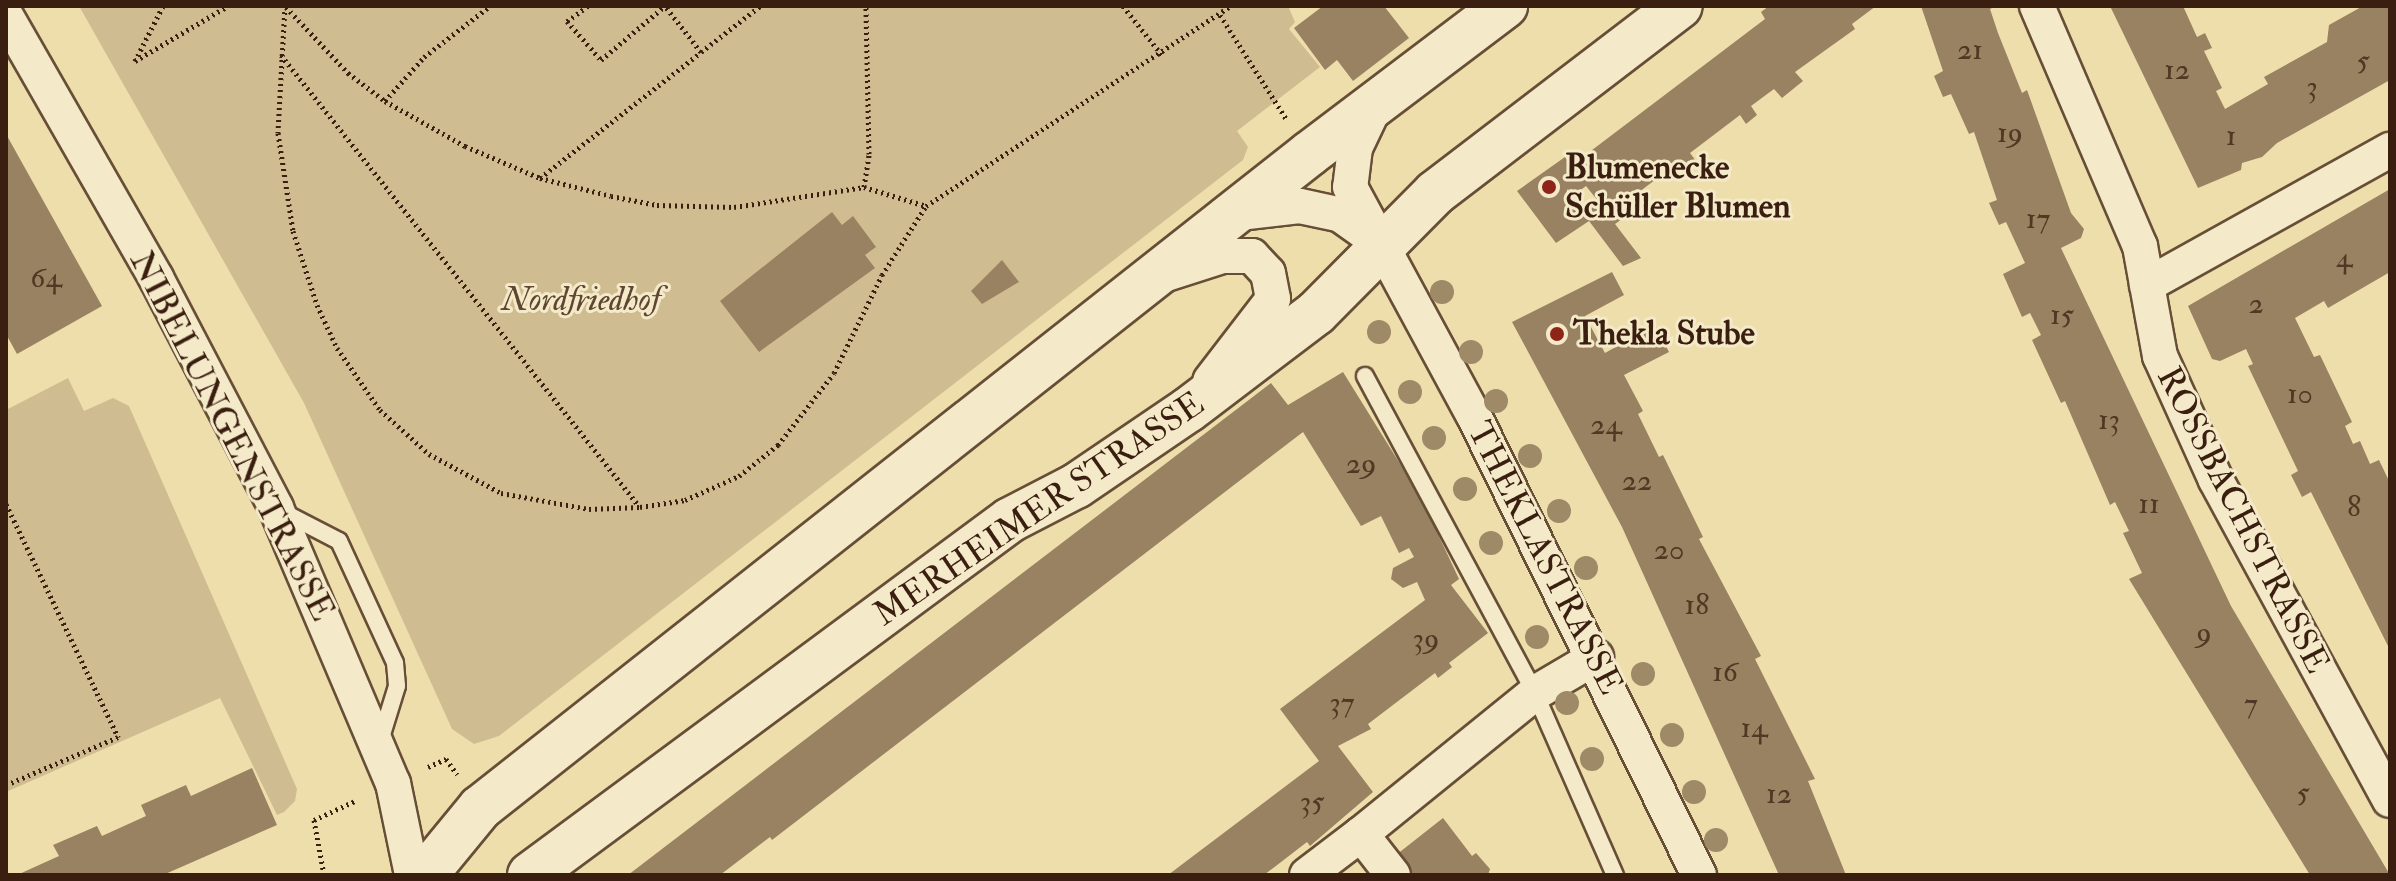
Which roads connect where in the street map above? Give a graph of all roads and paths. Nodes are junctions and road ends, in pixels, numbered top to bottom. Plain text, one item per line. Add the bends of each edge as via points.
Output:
1 (163, 6) edge
2 (228, 6) edge
3 (285, 6) edge
4 (490, 6) edge
5 (588, 6) edge
6 (665, 6) edge
7 (760, 6) edge
8 (866, 6) edge
9 (1123, 6) edge
10 (1231, 6) edge
11 (1505, 6) edge
12 (1680, 6) edge
13 (2037, 6) edge
14 (1220, 15) junction
15 (6, 16) edge
16 (701, 52) junction
17 (281, 55) junction
18 (1162, 55) junction
19 (385, 101) junction
20 (1377, 102) junction
21 (2390, 150) edge
22 (1309, 154) junction
23 (540, 178) junction
24 (864, 187) junction
25 (926, 206) junction
26 (1239, 213) junction
27 (1384, 246) junction
28 (1158, 276) junction
29 (2147, 285) junction
30 (1365, 376) dead end
31 (1188, 410) junction
32 (6, 504) edge
33 (640, 507) junction
34 (276, 508) junction
35 (1596, 657) junction
36 (1535, 693) junction
37 (379, 746) junction
38 (6, 785) edge
39 (2390, 800) edge
40 (314, 820) dead end
41 (1361, 834) junction
42 (324, 875) edge
43 (412, 875) edge
44 (425, 875) edge
45 (530, 875) edge
46 (1307, 875) edge
47 (1393, 875) edge
48 (1615, 875) edge
49 (1699, 875) edge

1 - 2 path via 135,61
3 - 17 path
3 - 19 path via 348,73
4 - 19 path via 424,57
5 - 6 path via 567,21 601,60
6 - 16 path
7 - 16 path
8 - 24 path via 869,154
9 - 18 path
10 - 14 path
11 - 20 street
12 - 27 street, MERHEIMER STRASSE via 1435,193
13 - 29 street, ROSSBACHSTRASSE via 2140,246
14 - 18 path
14 - 22 path
15 - 34 street, NIBELUNGENSTRASSE via 156,278
16 - 23 path
17 - 33 path
17 - 33 path via 278,133 284,190 301,263 337,348 380,410 429,454 501,493 589,509
18 - 25 path
19 - 23 path via 465,146
20 - 22 street
20 - 27 street via 1355,148 1350,187
21 - 29 street
22 - 26 street
23 - 24 path via 657,205 734,207
24 - 25 path
25 - 33 path via 882,275 834,373 778,445 713,489
26 - 27 street via 1300,206 1339,214
26 - 28 street
27 - 31 street, MERHEIMER STRASSE via 1316,313
27 - 35 street, THEKLASTRASSE
28 - 31 street via 1222,256 1252,256 1268,273 1273,299
28 - 44 street via 480,808
29 - 39 street, ROSSBACHSTRASSE via 2160,356 2216,480
30 - 36 lane, THEKLASTRASSE
31 - 45 street, MERHEIMER STRASSE via 1076,486 1010,520
32 - 38 path via 118,737
34 - 37 street, NIBELUNGENSTRASSE
34 - 37 lane via 339,541 359,579 397,673
35 - 36 street
35 - 49 street, THEKLASTRASSE
36 - 41 street
36 - 48 lane, THEKLASTRASSE
37 - 43 street, NIBELUNGENSTRASSE via 393,783
40 - 42 path
41 - 46 street
41 - 47 street

